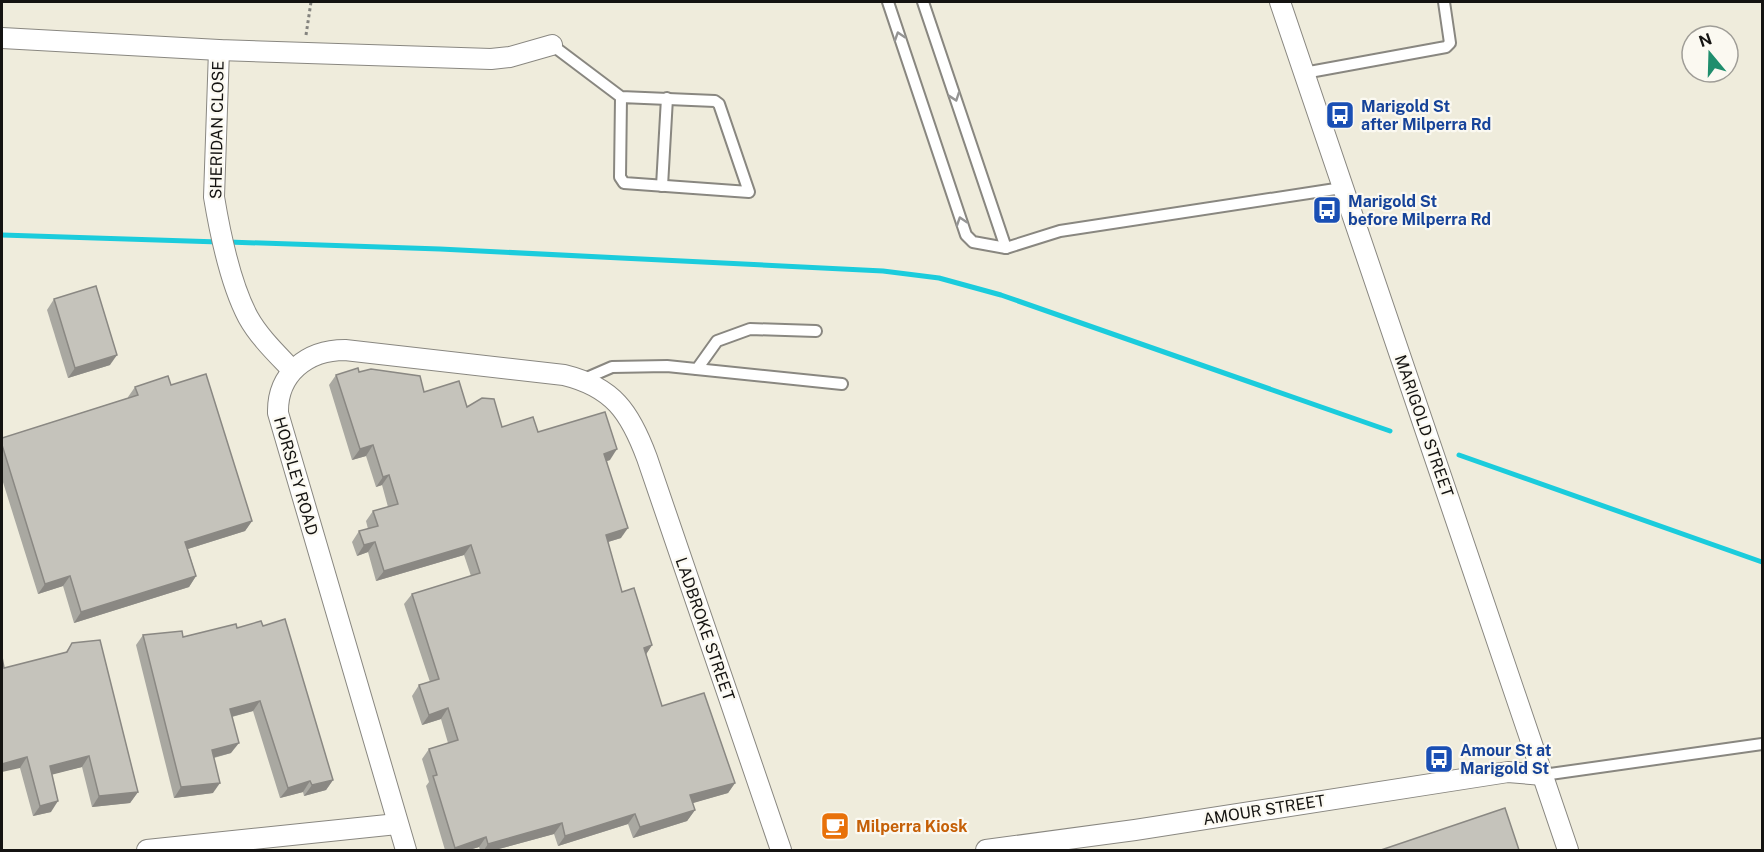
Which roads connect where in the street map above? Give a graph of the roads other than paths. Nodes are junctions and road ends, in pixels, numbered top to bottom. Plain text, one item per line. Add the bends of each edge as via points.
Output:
1 (888, 2) edge
2 (922, 2) edge
3 (1280, 2) edge
4 (1444, 2) edge
5 (2, 38) edge
6 (552, 45) joint
7 (219, 50) junction
8 (1304, 73) junction
9 (621, 97) junction
10 (666, 98) junction
11 (662, 186) junction
12 (1342, 188) junction
13 (1006, 248) junction
14 (816, 331) dead end
15 (697, 369) junction
16 (292, 370) junction
17 (582, 380) junction
18 (842, 384) dead end
19 (1762, 744) edge
20 (1543, 775) junction
21 (397, 824) junction
22 (147, 850) edge
23 (406, 850) edge
24 (780, 850) edge
25 (986, 850) edge
26 (1568, 850) edge

13 -> 1 lane via 973,242 966,235
2 -> 13 lane
3 - 8 street, MARIGOLD STREET
4 - 8 lane via 1450,43 1446,47
5 - 7 street, SHERIDAN CLOSE
6 - 7 street, SHERIDAN CLOSE via 491,58
6 - 9 lane
7 - 16 street, SHERIDAN CLOSE via 214,197 217,215 248,317
8 - 12 street, MARIGOLD STREET
9 - 10 lane
9 - 11 lane via 620,177 624,183
10 - 11 lane
10 - 11 lane via 719,104 749,192
12 - 13 lane via 1060,231
12 - 20 street, MARIGOLD STREET
14 - 15 lane via 750,329 717,341
15 - 17 lane via 612,367
15 - 18 lane
16 - 17 street via 317,354 345,350
16 - 21 street, HORSLEY ROAD via 279,394 279,424
17 - 24 street, LADBROKE STREET via 612,398 633,423
19 - 20 lane
20 - 25 street, AMOUR STREET via 1508,772
20 - 26 street, MARIGOLD STREET
21 - 22 street
21 - 23 street, HORSLEY ROAD

